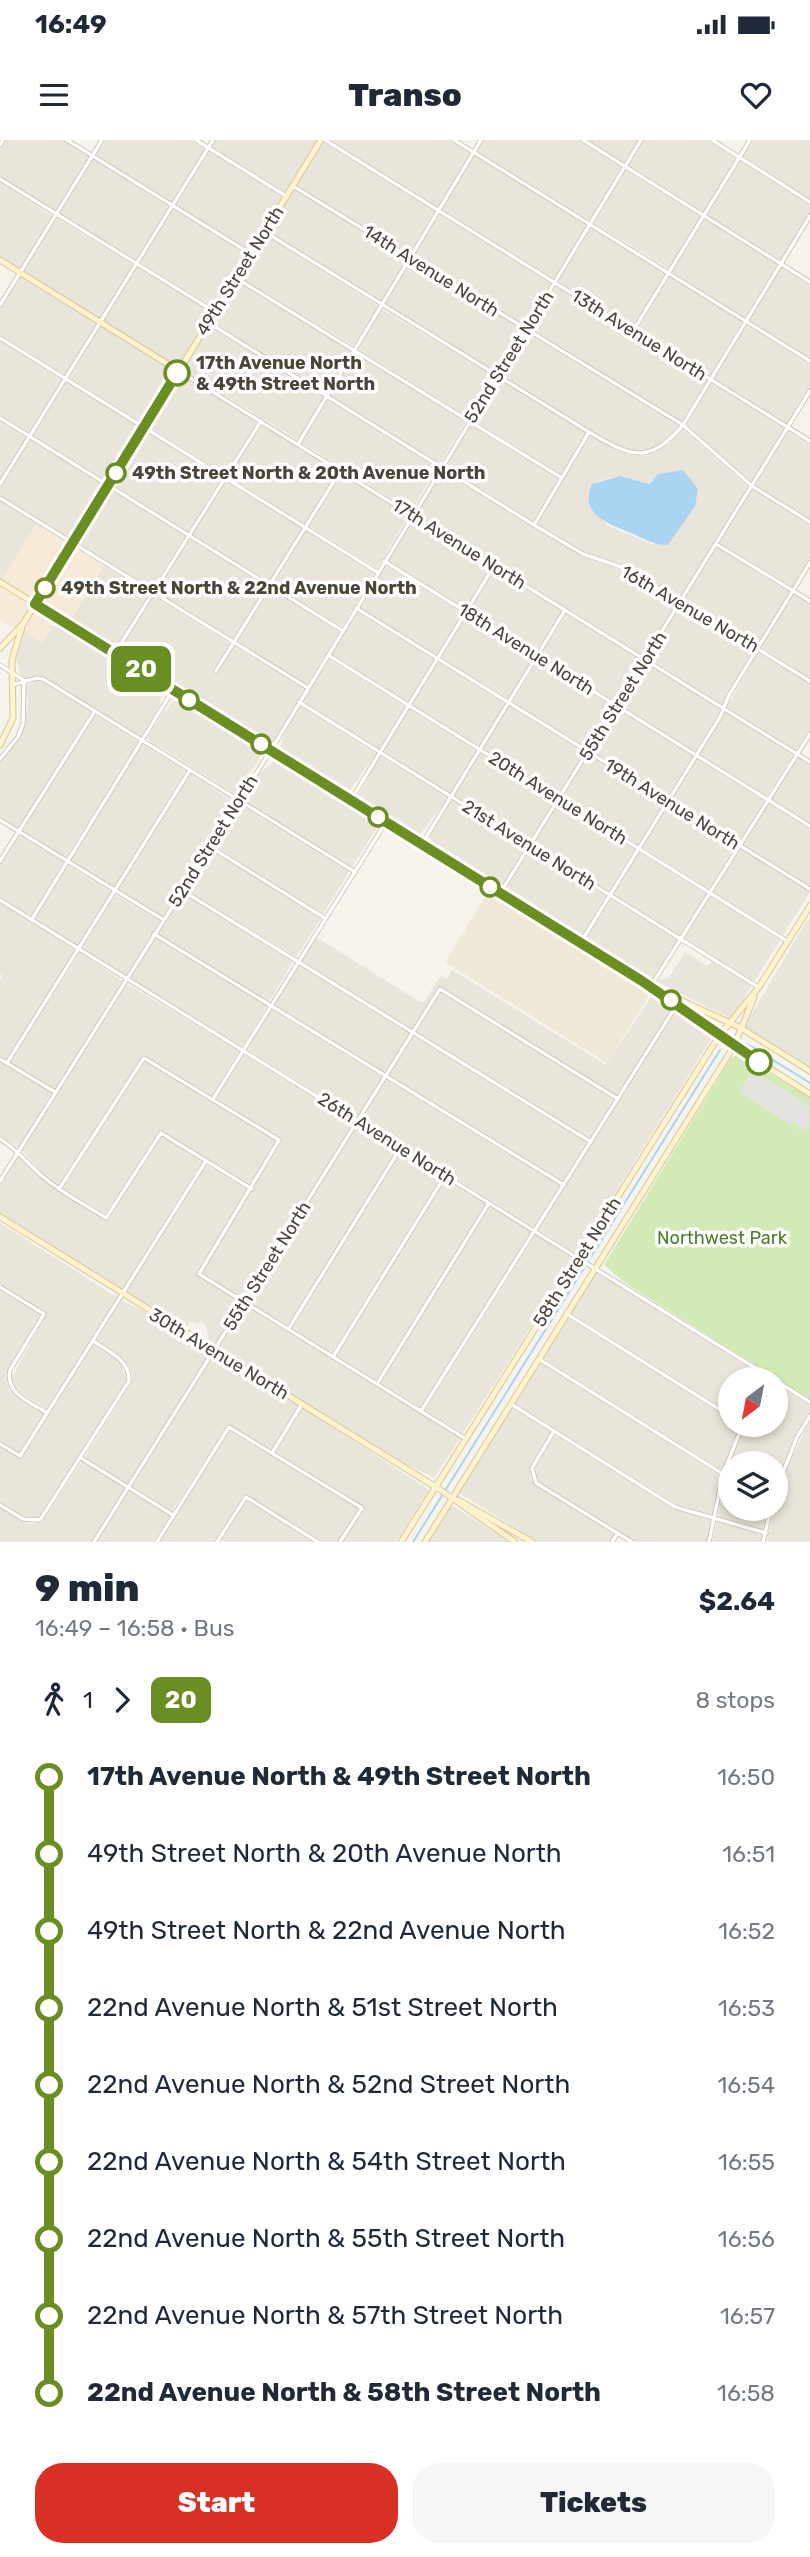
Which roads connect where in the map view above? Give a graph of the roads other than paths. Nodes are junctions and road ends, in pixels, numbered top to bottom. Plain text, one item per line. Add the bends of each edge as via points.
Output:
1 (3, 140) edge
2 (67, 140) edge
3 (102, 140) edge
4 (196, 140) edge
5 (213, 140) edge
6 (323, 140) edge
7 (454, 140) edge
8 (481, 140) edge
9 (583, 140) edge
10 (640, 140) edge
11 (712, 140) edge
12 (751, 140) edge
13 (0, 145) edge
14 (209, 148) junction
15 (474, 152) junction
16 (92, 156) junction
17 (740, 158) junction
18 (625, 166) junction
19 (0, 179) edge
20 (293, 186) junction
21 (287, 196) junction
22 (810, 202) edge
23 (172, 206) junction
24 (439, 210) junction
25 (55, 215) junction
26 (704, 215) junction
27 (810, 216) edge
28 (591, 224) junction
29 (265, 232) junction
30 (251, 254) junction
31 (410, 258) junction
32 (0, 260) edge
33 (136, 263) junction
34 (781, 263) junction
35 (20, 272) junction
36 (669, 272) junction
37 (236, 278) junction
38 (555, 282) junction
39 (810, 282) edge
40 (0, 305) edge
41 (382, 305) junction
42 (215, 312) junction
43 (746, 321) junction
44 (100, 322) junction
45 (209, 323) junction
46 (526, 329) junction
47 (633, 331) junction
48 (0, 338) edge
49 (355, 350) junction
50 (810, 361) edge
51 (179, 370) junction
52 (498, 376) junction
53 (65, 379) junction
54 (711, 379) junction
55 (810, 391) edge
56 (327, 397) junction
57 (0, 418) edge
58 (261, 421) junction
59 (469, 421) junction
60 (683, 425) junction
61 (144, 427) junction
62 (788, 427) junction
63 (589, 432) junction
64 (29, 437) junction
65 (810, 441) edge
66 (298, 444) junction
67 (441, 467) junction
68 (341, 470) junction
69 (225, 477) junction
70 (562, 478) junction
71 (0, 484) edge
72 (108, 485) junction
73 (752, 486) junction
74 (0, 498) edge
75 (412, 514) junction
76 (810, 522) edge
77 (534, 525) junction
78 (306, 527) junction
79 (189, 535) junction
80 (73, 543) junction
81 (716, 544) junction
82 (384, 561) junction
83 (810, 563) edge
84 (494, 566) junction
85 (377, 572) junction
86 (0, 582) edge
87 (270, 586) junction
88 (793, 591) junction
89 (153, 593) junction
90 (681, 601) junction
91 (810, 601) edge
92 (35, 604) junction
93 (356, 608) junction
94 (565, 610) junction
95 (466, 612) junction
96 (23, 624) junction
97 (343, 631) junction
98 (234, 643) junction
99 (0, 648) edge
100 (758, 648) junction
101 (115, 653) junction
102 (328, 655) junction
103 (537, 656) junction
104 (437, 659) junction
105 (645, 659) junction
106 (0, 665) edge
107 (216, 671) dead end
108 (12, 673) junction
109 (25, 681) junction
110 (810, 681) edge
111 (12, 685) junction
112 (308, 689) junction
113 (173, 690) junction
114 (299, 702) junction
115 (509, 703) junction
116 (409, 706) junction
117 (616, 706) junction
118 (724, 708) junction
119 (95, 711) junction
120 (810, 734) edge
121 (141, 741) junction
122 (0, 745) edge
123 (271, 750) junction
124 (480, 750) junction
125 (588, 752) junction
126 (380, 753) junction
127 (796, 754) junction
128 (696, 755) junction
129 (0, 758) edge
130 (810, 762) edge
131 (190, 769) junction
132 (451, 797) junction
133 (559, 799) junction
134 (239, 800) junction
135 (351, 800) junction
136 (768, 800) junction
137 (668, 801) junction
138 (0, 820) edge
139 (386, 822) junction
140 (810, 826) edge
141 (18, 832) junction
142 (422, 844) junction
143 (739, 845) junction
144 (209, 846) junction
145 (530, 846) junction
146 (639, 848) junction
147 (0, 861) edge
148 (67, 861) junction
149 (355, 872) junction
150 (810, 889) edge
151 (115, 891) junction
152 (183, 891) junction
153 (710, 892) junction
154 (501, 893) junction
155 (610, 895) junction
156 (0, 900) edge
157 (810, 906) edge
158 (808, 915) edge
159 (324, 917) junction
160 (32, 919) junction
161 (164, 920) junction
162 (154, 934) junction
163 (681, 939) junction
164 (788, 941) junction
165 (581, 942) junction
166 (79, 950) junction
167 (297, 961) junction
168 (127, 980) junction
169 (651, 986) junction
170 (759, 987) junction
171 (677, 1004) junction
172 (270, 1005) junction
173 (731, 1023) junction
174 (741, 1028) junction
175 (413, 1032) junction
176 (719, 1035) junction
177 (734, 1046) junction
178 (242, 1050) junction
179 (0, 1059) edge
180 (7, 1063) junction
181 (810, 1071) edge
182 (386, 1076) junction
183 (55, 1092) junction
184 (810, 1094) edge
185 (213, 1099) junction
186 (618, 1099) junction
187 (358, 1121) junction
188 (0, 1139) edge
189 (591, 1142) junction
190 (400, 1149) junction
191 (19, 1151) junction
192 (206, 1161) junction
193 (445, 1176) junction
194 (0, 1181) edge
195 (564, 1185) junction
196 (59, 1189) junction
197 (251, 1189) junction
198 (489, 1203) junction
199 (0, 1217) edge
200 (535, 1230) junction
201 (580, 1259) junction
202 (594, 1268) junction
203 (0, 1287) edge
204 (122, 1294) junction
205 (244, 1302) junction
206 (567, 1314) junction
207 (288, 1329) junction
208 (93, 1342) junction
209 (214, 1350) junction
210 (333, 1357) junction
211 (539, 1359) junction
212 (752, 1367) edge
213 (377, 1384) junction
214 (788, 1389) edge
215 (810, 1402) edge
216 (302, 1404) junction
217 (511, 1404) junction
218 (718, 1408) edge
219 (421, 1411) junction
220 (47, 1413) junction
221 (810, 1416) edge
222 (554, 1431) junction
223 (466, 1438) junction
224 (0, 1444) edge
225 (272, 1453) junction
226 (81, 1458) junction
227 (788, 1460) edge
228 (718, 1471) edge
229 (128, 1487) junction
230 (437, 1488) junction
231 (450, 1497) junction
232 (718, 1502) edge
233 (0, 1505) edge
234 (173, 1515) junction
235 (715, 1519) junction
236 (768, 1521) edge
237 (618, 1533) junction
238 (766, 1533) junction
239 (218, 1541) edge
240 (94, 1542) edge
241 (157, 1542) edge
242 (318, 1542) edge
243 (340, 1542) edge
244 (401, 1542) edge
245 (425, 1542) edge
246 (514, 1542) edge
247 (532, 1542) edge
248 (612, 1542) edge
249 (632, 1542) edge
250 (709, 1542) edge
251 (763, 1542) edge

1 - 13 street
2 - 16 street
3 - 16 street
4 - 14 street
5 - 14 street
6 - 20 street, 49th Street North
6 - 24 street, 13th Avenue North
7 - 15 street
8 - 15 street
9 - 18 street
10 - 18 street, 52nd Street North
11 - 17 street
12 - 17 street
14 - 21 street
14 - 23 street
15 - 24 street
15 - 28 street
16 - 23 street
16 - 25 street
17 - 22 street
17 - 26 street
18 - 26 street
18 - 28 street, 52nd Street North
19 - 25 street
20 - 21 street, 49th Street North
20 - 31 street, 14th Avenue North
21 - 29 street, 49th Street North
23 - 30 street
23 - 33 street
24 - 31 street
24 - 38 street, 13th Avenue North
25 - 33 street
25 - 35 street
26 - 34 street
26 - 36 street
27 - 34 street
28 - 36 street
28 - 38 street, 52nd Street North
29 - 30 street, 49th Street North
29 - 41 street
30 - 37 street, 49th Street North
31 - 41 street
31 - 46 street, 14th Avenue North
32 - 35 street, 17th Avenue North
33 - 42 street
33 - 44 street
34 - 39 street
34 - 43 street
35 - 40 street
35 - 44 street, 17th Avenue North
36 - 43 street
36 - 47 street
37 - 42 street, 49th Street North
37 - 49 street
38 - 46 street, 52nd Street North
38 - 47 street, 13th Avenue North
41 - 49 street
41 - 52 street
42 - 45 street, 49th Street North
43 - 50 street
43 - 54 street
44 - 51 street, 17th Avenue North
44 - 53 street
45 - 51 street, 49th Street North
45 - 56 street, 16th Avenue North
46 - 52 street, 52nd Street North
46 - 60 street, 14th Avenue North
47 - 54 street, 13th Avenue North
48 - 53 street
49 - 56 street
49 - 59 street
51 - 58 street, 17th Avenue North
51 - 61 street, 49th Street North
52 - 59 street, 52nd Street North
52 - 63 street
53 - 61 street
53 - 64 street
54 - 60 street
54 - 62 street, 13th Avenue North
55 - 62 street, 55th Street North
56 - 66 street
56 - 67 street, 16th Avenue North
57 - 64 street
58 - 66 street, 17th Avenue North
58 - 69 street
59 - 67 street, 52nd Street North
59 - 70 street
60 - 63 street via 668,442 646,453 627,452
60 - 73 street, 14th Avenue North
61 - 69 street
61 - 72 street, 49th Street North
62 - 65 street, 13th Avenue North
62 - 73 street, 55th Street North
63 - 70 street
64 - 71 street
64 - 72 street
66 - 68 street, 17th Avenue North
67 - 75 street, 52nd Street North
67 - 77 street, 16th Avenue North
68 - 75 street, 17th Avenue North
68 - 78 street
69 - 78 street
69 - 79 street
70 - 77 street
72 - 79 street
72 - 80 street, 49th Street North
73 - 76 street, 14th Avenue North
73 - 81 street, 55th Street North
74 - 80 street
75 - 82 street, 52nd Street North
75 - 84 street, 17th Avenue North
77 - 90 street, 16th Avenue North
78 - 85 street
78 - 87 street
79 - 87 street
79 - 89 street
80 - 89 street
80 - 92 street, 49th Street North
81 - 88 street
81 - 90 street, 55th Street North
82 - 85 street, 52nd Street North
82 - 95 street, 18th Avenue North
83 - 88 street
84 - 94 street, 17th Avenue North
84 - 95 street
85 - 93 street, 52nd Street North
86 - 92 street
87 - 97 street
87 - 98 street
88 - 91 street
88 - 100 street
89 - 98 street
89 - 101 street
90 - 100 street, 16th Avenue North
90 - 105 street, 55th Street North
92 - 96 street, 49th Street North
92 - 101 street
93 - 97 street, 52nd Street North
93 - 104 street, 19th Avenue North
94 - 103 street
94 - 105 street, 17th Avenue North
95 - 103 street, 18th Avenue North
95 - 104 street
96 - 99 street, 49th Street North
96 - 108 street
97 - 102 street, 52nd Street North
98 - 107 street
98 - 112 street
100 - 110 street, 16th Avenue North
100 - 118 street
101 - 113 street
102 - 112 street, 52nd Street North
102 - 116 street, 20th Avenue North
103 - 115 street
103 - 117 street, 18th Avenue North
104 - 115 street, 19th Avenue North
104 - 116 street
105 - 117 street, 55th Street North
105 - 118 street, 17th Avenue North
106 - 108 street
108 - 109 street
108 - 111 street
109 - 111 street
109 - 119 street via 40,678
109 - 129 street via 23,724
111 - 122 street via 13,718
112 - 114 street, 52nd Street North
113 - 121 street
113 - 123 street
114 - 123 street, 52nd Street North
114 - 126 street, 21st Avenue North
115 - 124 street
115 - 125 street, 19th Avenue North
116 - 124 street, 20th Avenue North
116 - 126 street
117 - 125 street, 55th Street North
117 - 128 street, 18th Avenue North
118 - 127 street, 17th Avenue North
118 - 128 street
119 - 121 street
119 - 141 street
120 - 127 street
121 - 131 street
121 - 148 street
123 - 134 street, 52nd Street North
123 - 135 street
124 - 132 street
124 - 133 street, 20th Avenue North
125 - 133 street, 55th Street North
125 - 137 street, 19th Avenue North
126 - 132 street, 21st Avenue North
126 - 135 street
127 - 130 street, 17th Avenue North
127 - 136 street
128 - 136 street, 18th Avenue North
128 - 137 street
131 - 134 street
131 - 151 street
132 - 142 street
132 - 145 street, 21st Avenue North
133 - 145 street, 55th Street North
133 - 146 street, 20th Avenue North
134 - 144 street, 52nd Street North
134 - 149 street
135 - 139 street
136 - 140 street, 18th Avenue North
136 - 143 street
137 - 143 street, 19th Avenue North
137 - 146 street
138 - 141 street
139 - 142 street
139 - 149 street
141 - 147 street
141 - 148 street
142 - 154 street
143 - 150 street, 19th Avenue North
143 - 153 street
144 - 152 street, 52nd Street North
144 - 159 street
145 - 154 street, 55th Street North
145 - 155 street, 21st Avenue North
146 - 153 street, 20th Avenue North
146 - 155 street
148 - 151 street
148 - 160 street
149 - 159 street
151 - 161 street
151 - 166 street
152 - 161 street, 52nd Street North
152 - 167 street
153 - 163 street
153 - 164 street, 20th Avenue North
154 - 165 street
155 - 163 street, 21st Avenue North
155 - 165 street
156 - 160 street, 26th Avenue North
157 - 158 street, 58th Street North
158 - 164 street, 58th Street North
159 - 167 street
160 - 166 street, 26th Avenue North
161 - 162 street, 52nd Street North
162 - 168 street, 52nd Street North
162 - 172 street
163 - 169 street
163 - 170 street, 21st Avenue North
164 - 170 street, 58th Street North
165 - 169 street
166 - 168 street, 26th Avenue North
166 - 180 street
167 - 172 street
167 - 175 street
168 - 178 street, 26th Avenue North
168 - 183 street, 52nd Street North
169 - 171 street
169 - 173 street
170 - 173 street, 58th Street North
170 - 174 street, 58th Street North
171 - 176 street
171 - 186 street
172 - 178 street
172 - 182 street
173 - 174 street
173 - 176 street, 58th Street North
174 - 177 street, 58th Street North
174 - 181 street
175 - 182 street, 55th Street North
175 - 186 street, 55th Street North via 440,989
175 - 189 street
176 - 177 street
176 - 201 street, 58th Street North
177 - 184 street
177 - 202 street, 58th Street North
178 - 185 street
178 - 187 street, 26th Avenue North
179 - 180 street
180 - 183 street
182 - 187 street, 55th Street North
182 - 195 street
183 - 191 street, 52nd Street North
185 - 196 street via 144,1058
185 - 197 street via 279,1140
186 - 189 street
187 - 190 street, 26th Avenue North
187 - 205 street, 55th Street North
188 - 191 street
189 - 195 street
190 - 193 street, 26th Avenue North
190 - 207 street
191 - 194 street, 52nd Street North
191 - 196 street
192 - 196 street via 161,1133 106,1218
192 - 197 street
192 - 204 street
193 - 198 street, 26th Avenue North
193 - 210 street
195 - 200 street
197 - 205 street via 199,1274
198 - 200 street, 26th Avenue North
198 - 213 street
199 - 204 street, 30th Avenue North
200 - 201 street, 26th Avenue North
200 - 219 street
201 - 202 street, 26th Avenue North
201 - 223 street, 58th Street North
202 - 206 street, 58th Street North
202 - 212 street, 26th Avenue North
203 - 220 street via 44,1314 10,1370 10,1387
204 - 208 street
204 - 209 street, 30th Avenue North
205 - 207 street
205 - 209 street, 55th Street North
206 - 211 street, 58th Street North
206 - 218 street
207 - 210 street
208 - 220 street
208 - 226 street via 122,1360 130,1374
209 - 216 street, 30th Avenue North
209 - 229 street, 55th Street North
210 - 213 street
211 - 217 street, 58th Street North
211 - 228 street
213 - 219 street
214 - 215 street, 26th Avenue North
216 - 225 street
216 - 230 street, 30th Avenue North
217 - 222 street
217 - 231 street, 58th Street North
219 - 223 street
220 - 224 street via 20,1456
221 - 227 street
222 - 235 street via 675,1507
222 - 237 street via 532,1468 536,1483
223 - 230 street, 58th Street North
225 - 234 street via 229,1427
225 - 243 street via 362,1508
226 - 229 street
226 - 233 street via 40,1520 32,1521
229 - 234 street
229 - 240 street, 55th Street North
230 - 231 street, 30th Avenue North
230 - 244 street, 58th Street North
231 - 245 street, 58th Street North
231 - 246 street
231 - 247 street
232 - 235 street
234 - 241 street
235 - 238 street
235 - 250 street
236 - 238 street
237 - 248 street
237 - 249 street
238 - 251 street
239 - 242 street via 246,1497

